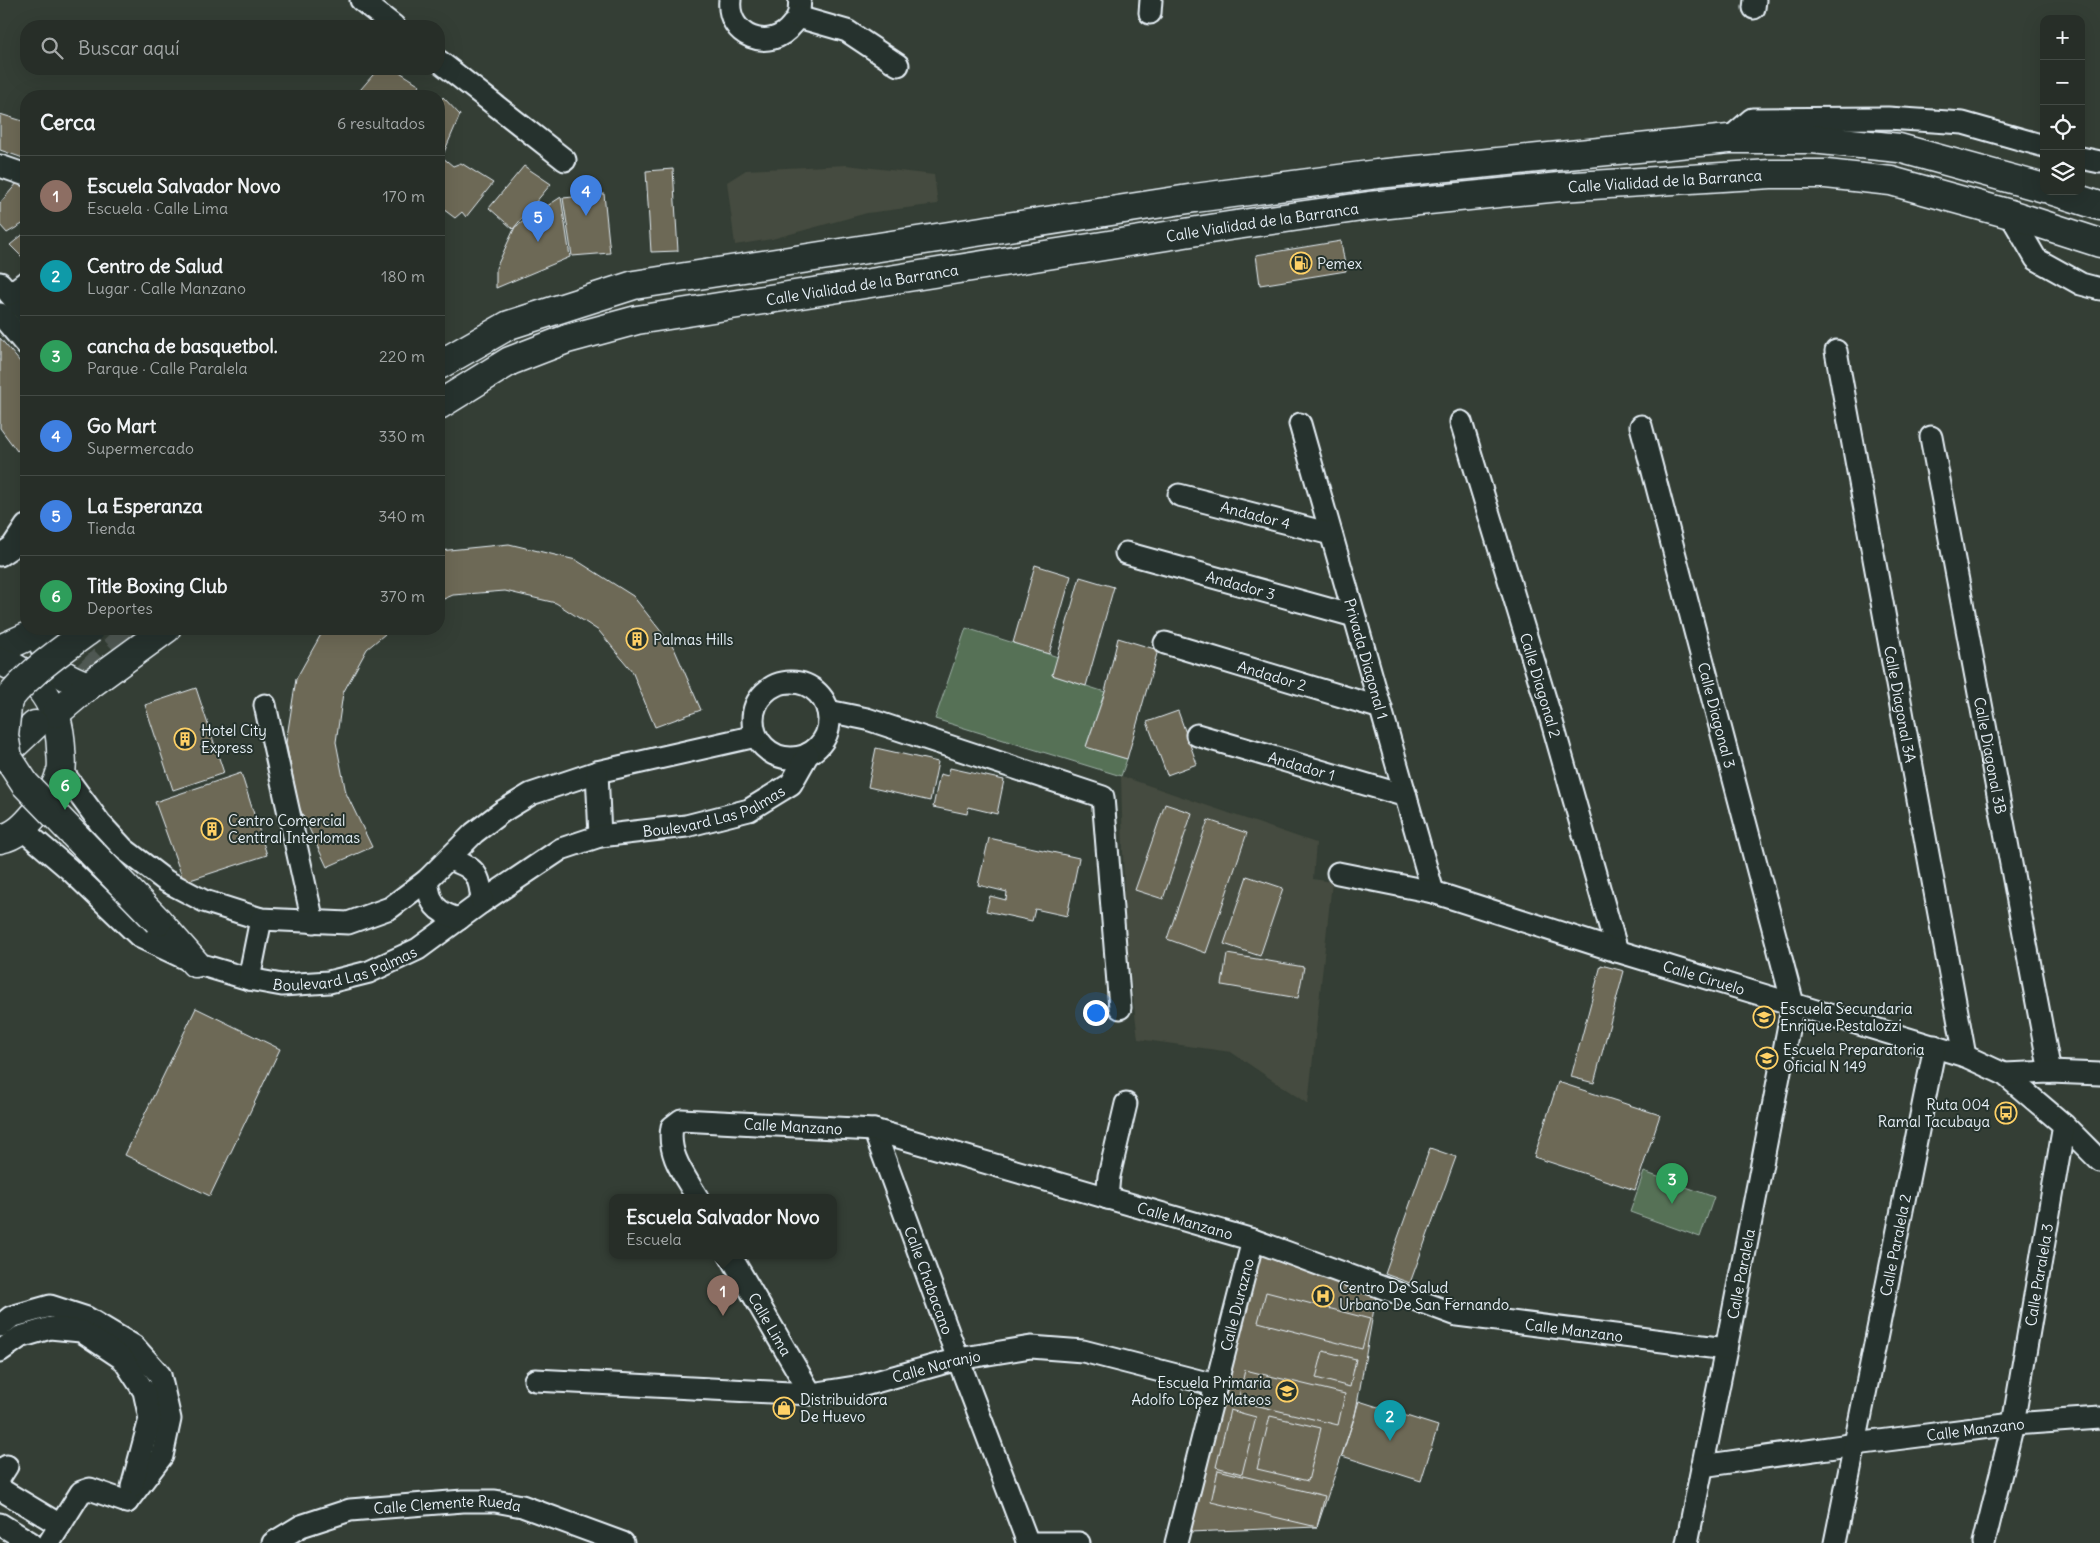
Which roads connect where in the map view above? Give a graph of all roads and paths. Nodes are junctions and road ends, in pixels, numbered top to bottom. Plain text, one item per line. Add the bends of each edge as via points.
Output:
1 (730, 0) edge
2 (363, 1) edge
3 (799, 9) edge
4 (387, 20) edge
5 (898, 65) dead end
6 (445, 66) edge
7 (1729, 139) junction
8 (2040, 145) edge
9 (2085, 159) edge
10 (564, 160) dead end
11 (2100, 162) edge
12 (0, 166) edge
13 (20, 173) edge
14 (2040, 187) edge
15 (2066, 195) edge
16 (2100, 206) edge
17 (2010, 214) junction
18 (2100, 243) edge
19 (12, 287) edge
20 (2100, 289) edge
21 (20, 302) edge
22 (0, 314) edge
23 (20, 338) edge
24 (1836, 351) dead end
25 (445, 362) edge
26 (445, 401) edge
27 (1461, 422) dead end
28 (1300, 424) dead end
29 (1641, 426) dead end
30 (1931, 437) dead end
31 (1179, 495) dead end
32 (1331, 534) junction
33 (20, 537) edge
34 (13, 550) edge
35 (1126, 553) dead end
36 (1354, 616) junction
37 (30, 635) edge
38 (43, 635) edge
39 (83, 635) edge
40 (158, 635) edge
41 (1166, 644) dead end
42 (0, 649) edge
43 (0, 661) edge
44 (88, 686) junction
45 (4, 705) edge
46 (265, 705) dead end
47 (1381, 708) junction
48 (828, 711) junction
49 (46, 719) junction
50 (1197, 735) dead end
51 (756, 736) junction
52 (808, 754) junction
53 (0, 758) edge
54 (62, 770) junction
55 (597, 772) junction
56 (1406, 796) junction
57 (100, 823) junction
58 (600, 836) junction
59 (6, 839) edge
60 (449, 858) junction
61 (69, 869) junction
62 (1338, 873) dead end
63 (427, 880) junction
64 (1433, 892) junction
65 (482, 902) junction
66 (261, 919) junction
67 (459, 919) junction
68 (313, 922) junction
69 (1617, 951) junction
70 (195, 964) junction
71 (249, 979) junction
72 (1793, 1004) junction
73 (1120, 1008) dead end
74 (1935, 1046) junction
75 (1965, 1056) junction
76 (2050, 1072) junction
77 (2004, 1074) junction
78 (2100, 1074) edge
79 (1126, 1104) dead end
80 (2064, 1125) junction
81 (874, 1130) junction
82 (2100, 1161) edge
83 (695, 1194) edge
84 (1107, 1198) junction
85 (1253, 1240) junction
86 (732, 1259) edge
87 (0, 1326) edge
88 (1726, 1349) junction
89 (0, 1351) edge
90 (958, 1359) junction
91 (535, 1380) dead end
92 (1215, 1385) junction
93 (811, 1394) junction
94 (2100, 1418) edge
95 (2013, 1424) junction
96 (1856, 1444) junction
97 (1702, 1466) junction
98 (0, 1489) edge
99 (127, 1502) junction
100 (0, 1524) edge
101 (60, 1525) junction
102 (31, 1543) edge
103 (49, 1543) edge
104 (273, 1543) edge
105 (623, 1543) edge
106 (1027, 1543) edge
107 (1079, 1543) edge
108 (1176, 1543) edge
109 (1686, 1543) edge
110 (1835, 1543) edge
111 (1984, 1543) edge

1 - 3 street via 729,10 737,26 751,38 769,40 786,33
2 - 4 street
3 - 5 street via 847,31
6 - 10 street
7 - 8 street via 1752,119 1888,118 1962,122
7 - 14 main road, Calle Vialidad de la Barranca via 1812,139 1899,148
7 - 25 main road, Calle Vialidad de la Barranca via 1377,174 1196,198 634,285 509,325
9 - 11 street
12 - 13 street
15 - 16 main road
17 - 18 main road, Calle Vialidad de la Barranca
17 - 20 street via 2036,258 2081,284
17 - 26 main road, Calle Vialidad de la Barranca via 1891,181 1826,174 1771,174 1570,186 1369,206 637,320 567,339 510,361
19 - 21 street
22 - 23 street
24 - 75 street, Calle Diagonal 3A
27 - 69 street, Calle Diagonal 2
28 - 32 street, Privada Diagonal 1
29 - 72 street, Calle Diagonal 3
30 - 76 street, Calle Diagonal 3B
31 - 32 street, Andador 4
32 - 36 street, Privada Diagonal 1
33 - 34 street
35 - 36 street, Andador 3
36 - 47 street, Privada Diagonal 1
37 - 42 main road
38 - 44 main road via 45,654 52,666 62,675
39 - 45 main road, bridge via 37,670
40 - 44 main road
41 - 47 street, Andador 2
43 - 49 main road via 15,666 39,686
44 - 49 main road
45 - 70 main road, bridge via 8,758 20,777 158,920
46 - 68 street
47 - 56 street, Privada Diagonal 1
48 - 51 street via 815,690 797,682 779,684 768,690 756,705 753,724
48 - 52 street via 826,736
48 - 73 street via 867,719 1103,797
49 - 53 main road
49 - 54 main road via 60,741
50 - 56 street, Andador 1
51 - 52 street via 773,754 791,758
51 - 55 street
52 - 58 street, Boulevard Las Palmas via 791,784 749,810 686,826
54 - 57 street
54 - 59 main road via 46,802
55 - 58 street
55 - 60 street via 531,794 474,834
56 - 64 street, Privada Diagonal 1
57 - 61 street via 86,829 75,840 69,854
57 - 66 street via 124,849 166,881 204,901
58 - 65 street, Boulevard Las Palmas via 561,849
59 - 61 street, Boulevard Las Palmas
60 - 63 street
60 - 65 street via 466,864 480,880
61 - 70 street, Boulevard Las Palmas via 140,936
62 - 64 street, Calle Ciruelo
63 - 67 street via 429,896 442,914
63 - 68 street via 390,908 348,923
64 - 69 street, Calle Ciruelo
65 - 67 street, Boulevard Las Palmas
66 - 68 street
66 - 71 street, Boulevard Las Palmas
67 - 71 street, Boulevard Las Palmas via 418,950 369,972 329,982 282,985
69 - 72 street, Calle Ciruelo
70 - 71 street, Boulevard Las Palmas
72 - 74 street, Calle Ciruelo
72 - 88 street, Calle Paralela
74 - 75 street, Calle Ciruelo
74 - 96 street, Calle Paralela 2
75 - 77 street, Calle Ciruelo
76 - 77 street
76 - 78 street
77 - 80 street
79 - 84 street
80 - 82 street
80 - 95 street, Calle Paralela 3
81 - 83 street, Calle Manzano via 681,1120 672,1127 670,1140 674,1156
81 - 84 street, Calle Manzano
81 - 90 street, Calle Chabacano
84 - 85 street, Calle Manzano
85 - 88 street, Calle Manzano via 1457,1315
85 - 92 street, Calle Durazno
86 - 93 street, Calle Lima
87 - 99 street via 11,1317 50,1306 87,1318 134,1346 160,1375 170,1419 162,1456
88 - 97 street, Calle Paralela
89 - 99 street via 20,1337 50,1328 81,1331 123,1359 144,1391 150,1419
90 - 92 street, Calle Naranjo via 1032,1347 1083,1351
90 - 93 street, Calle Naranjo via 861,1386
90 - 106 street, Calle Chabacano
91 - 93 street, Calle Naranjo
92 - 108 street, Calle Durazno
94 - 95 street, Calle Manzano
95 - 96 street, Calle Manzano
95 - 111 street, Calle Paralela 3
96 - 97 street, Calle Manzano
96 - 110 street, Calle Paralela 2
97 - 109 street, Calle Paralela
98 - 101 street
99 - 101 street via 85,1490
100 - 102 street
101 - 103 street
104 - 105 street, Calle Clemente Rueda via 301,1526 350,1510 479,1500 522,1506
106 - 107 street

